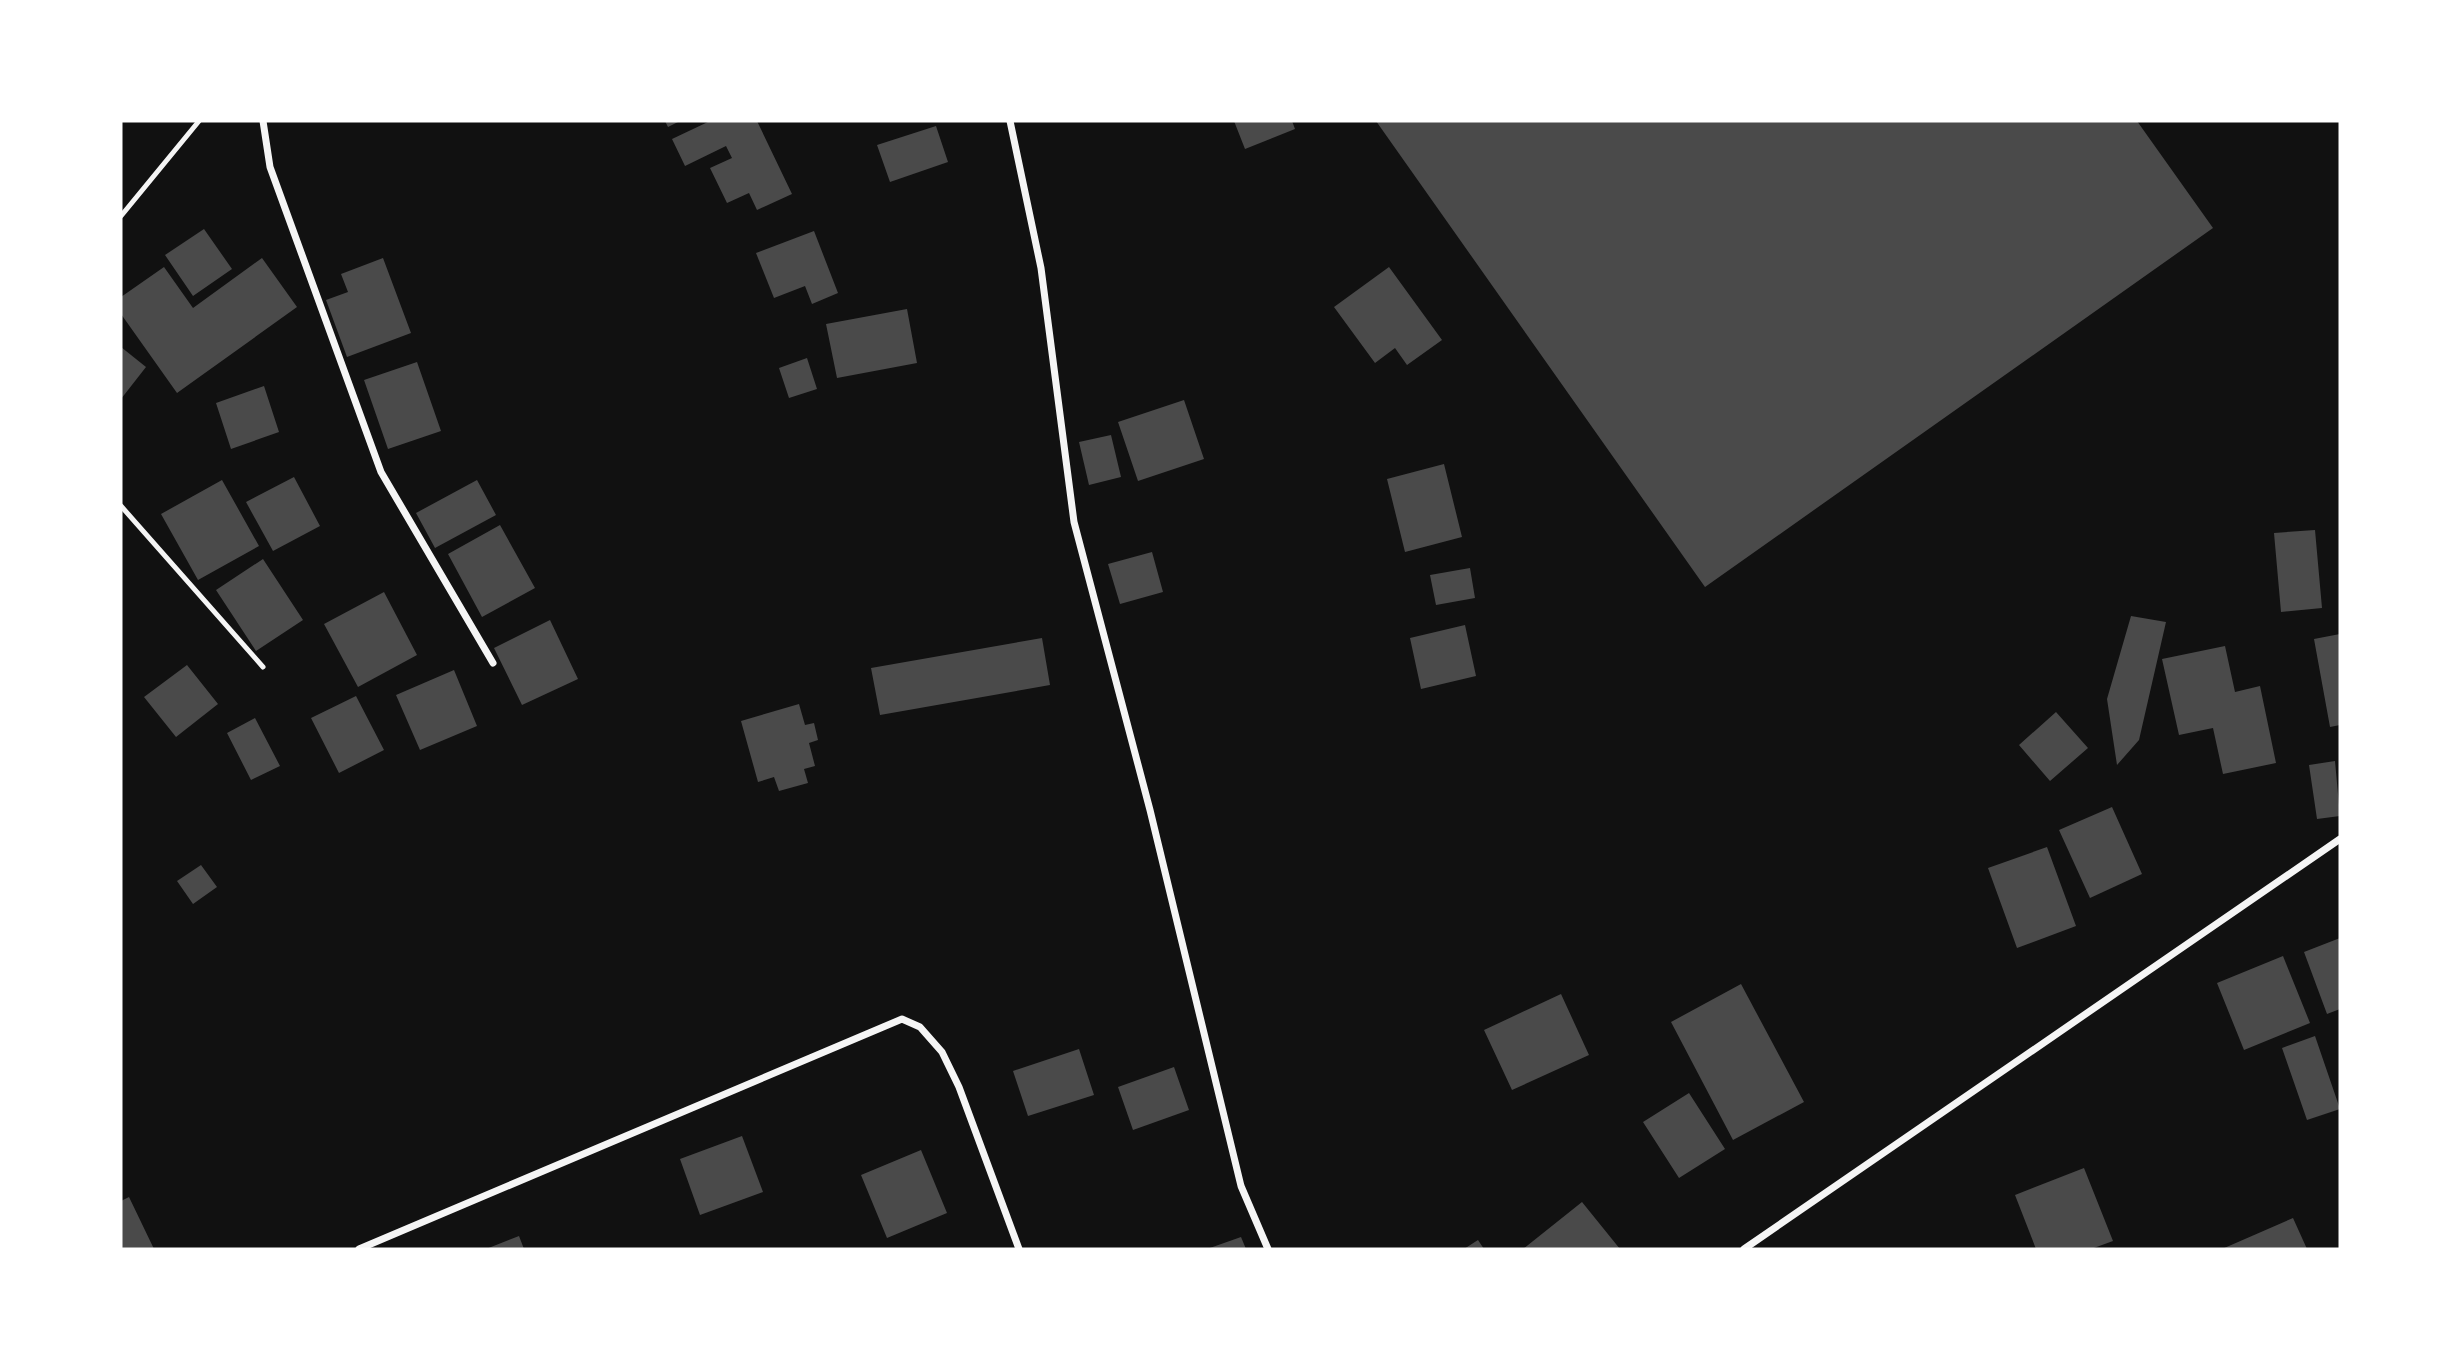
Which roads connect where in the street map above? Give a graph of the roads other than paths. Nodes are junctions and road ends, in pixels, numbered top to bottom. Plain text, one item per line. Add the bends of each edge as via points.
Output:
1 (199, 121) edge
2 (263, 121) edge
3 (1010, 121) edge
4 (121, 216) edge
5 (121, 506) edge
6 (493, 663) dead end
7 (263, 667) dead end
8 (2340, 839) edge
9 (359, 1249) edge
10 (1019, 1249) edge
11 (1268, 1249) edge
12 (1744, 1249) edge

1 - 4 lane
2 - 6 street via 270,167 381,472
3 - 11 street via 1041,268 1074,522 1241,1186
5 - 7 lane
8 - 12 street
9 - 10 street via 902,1019 920,1027 942,1052

